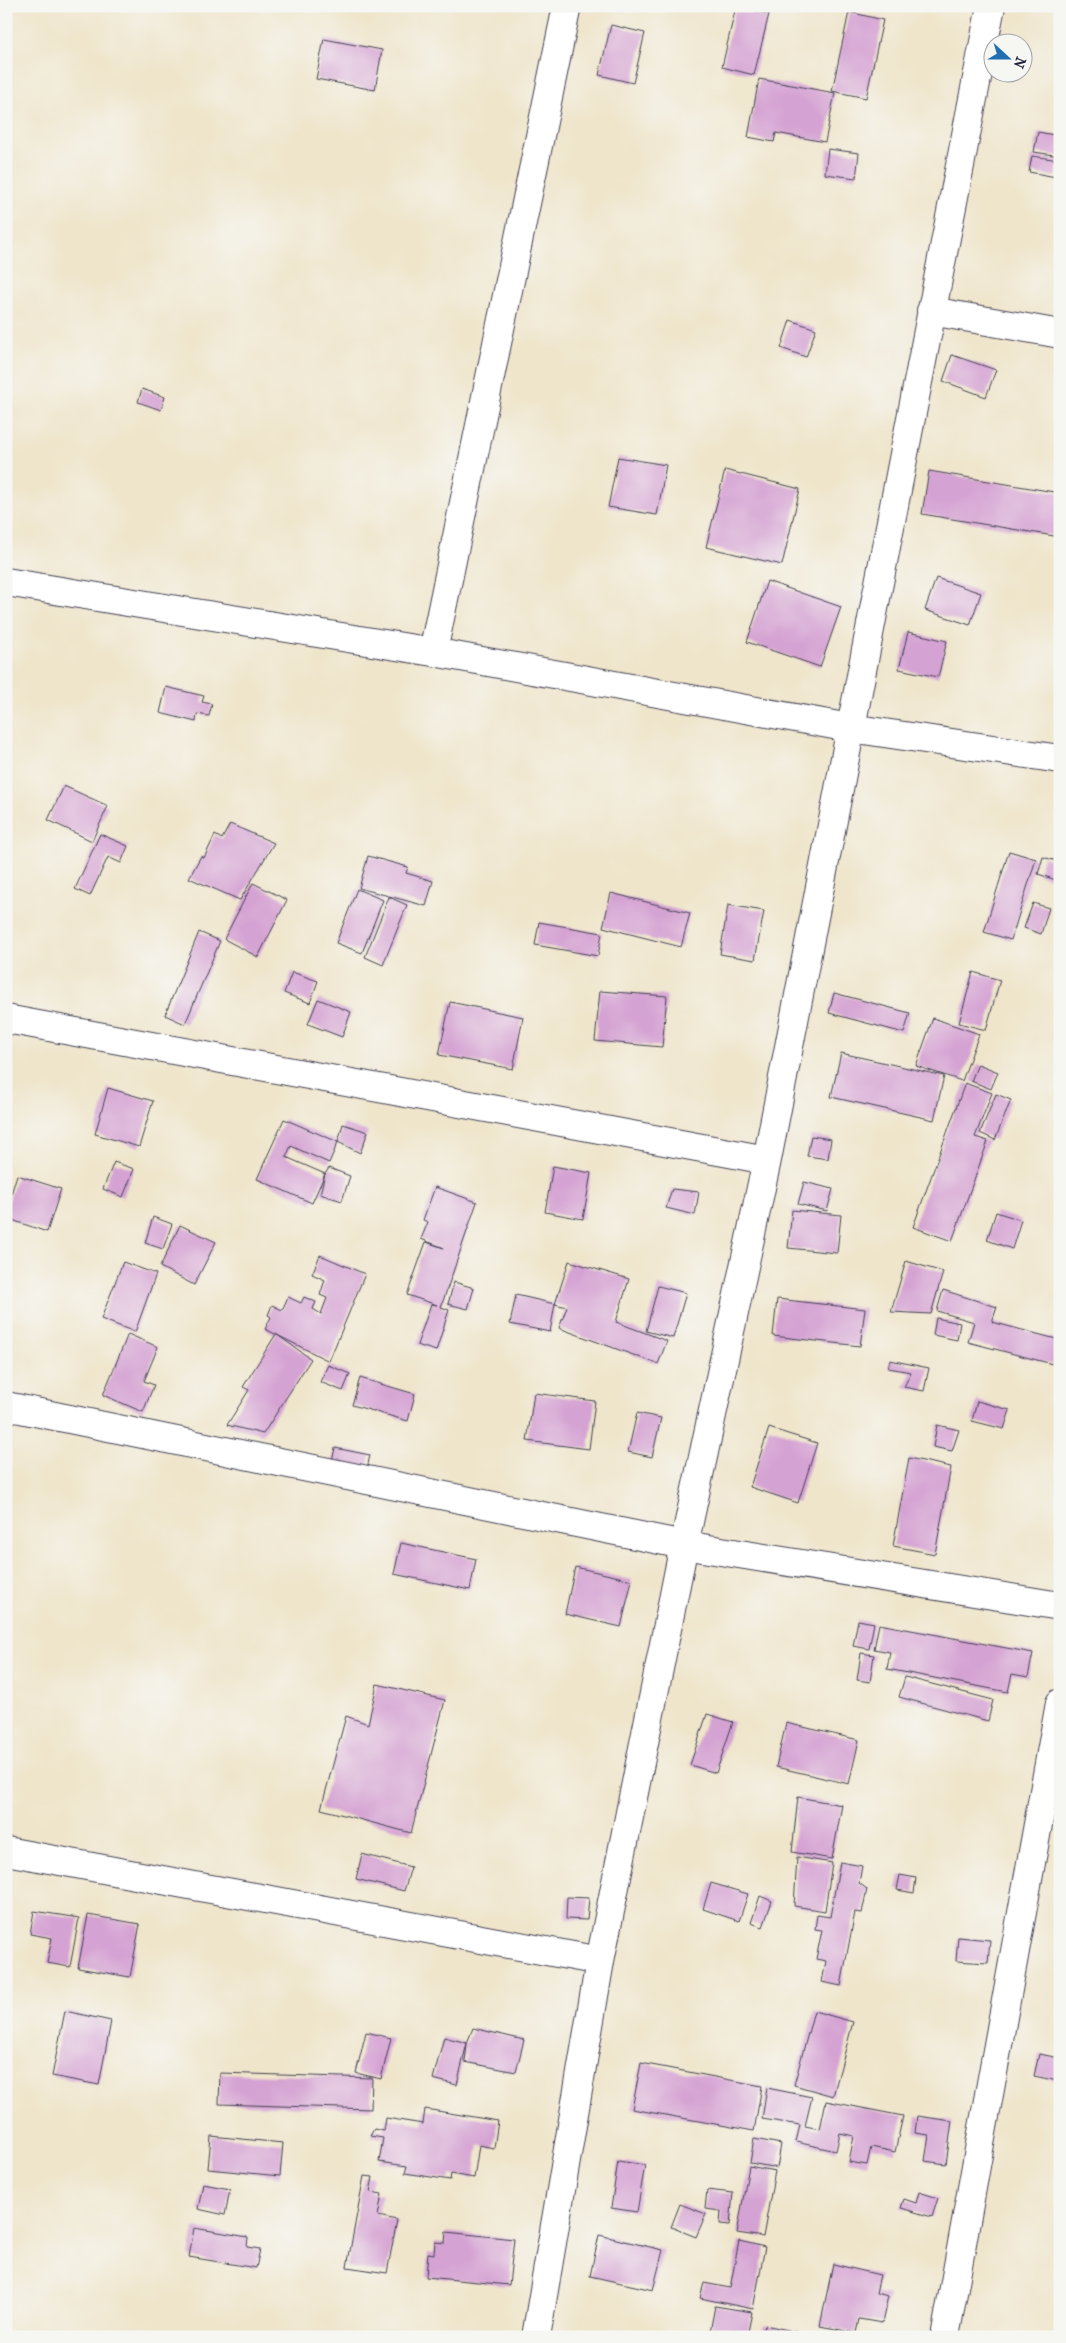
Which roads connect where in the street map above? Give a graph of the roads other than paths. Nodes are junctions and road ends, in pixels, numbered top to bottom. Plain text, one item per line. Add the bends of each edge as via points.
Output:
1 (567, 6) edge
2 (991, 6) edge
3 (931, 311) junction
4 (1060, 334) edge
5 (6, 582) edge
6 (433, 652) junction
7 (850, 728) junction
8 (1060, 759) edge
9 (6, 1019) edge
10 (767, 1160) junction
11 (6, 1406) edge
12 (684, 1545) junction
13 (1060, 1606) edge
14 (1060, 1703) edge
15 (6, 1851) edge
16 (600, 1961) junction
17 (536, 2337) edge
18 (945, 2337) edge

1 - 6 street
2 - 3 street
3 - 4 street
3 - 7 street
5 - 6 street
6 - 7 street
7 - 8 street
7 - 10 street
9 - 10 street
10 - 12 street
11 - 12 street
12 - 13 street
12 - 16 street
14 - 18 street
15 - 16 street
16 - 17 street

